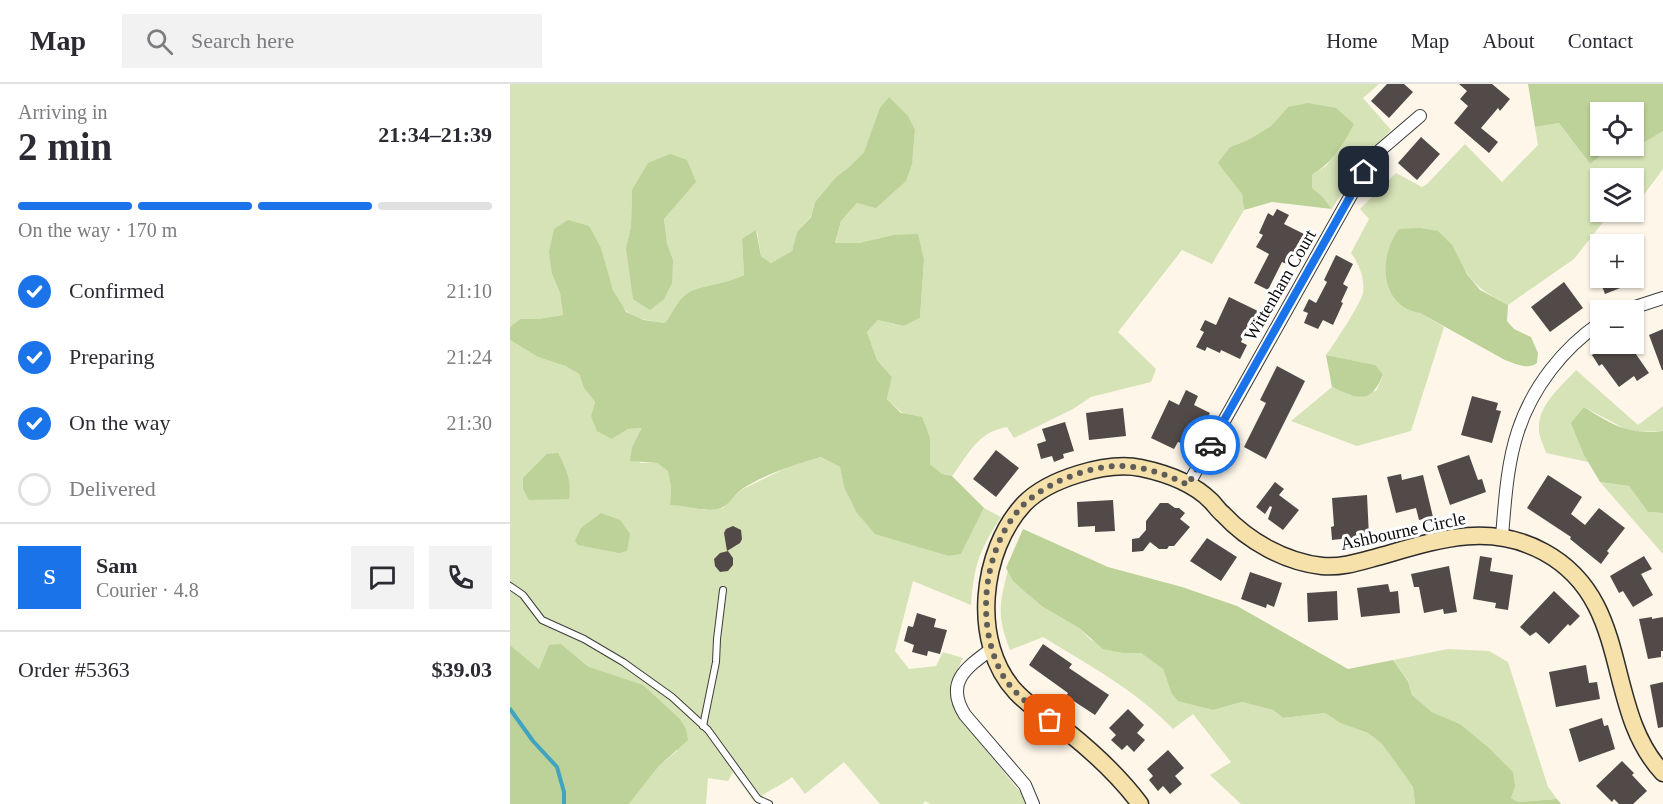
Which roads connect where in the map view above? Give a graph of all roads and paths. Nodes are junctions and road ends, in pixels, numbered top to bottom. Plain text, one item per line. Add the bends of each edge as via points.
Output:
1 (1420, 116) dead end
2 (1663, 298) edge
3 (1644, 304) edge
4 (1590, 330) edge
5 (1188, 485) junction
6 (1502, 536) junction
7 (510, 586) edge
8 (723, 590) dead end
9 (993, 648) junction
10 (703, 726) junction
11 (1663, 772) edge
12 (769, 804) edge
13 (1033, 804) edge
14 (1140, 804) edge

1 - 5 street, Wittenham Court via 1378,152 1364,172
2 - 3 street
4 - 6 street via 1554,366 1526,410 1511,460
5 - 6 street, Ashbourne Circle via 1264,547 1321,566 1348,565 1472,535
5 - 9 street, Ashbourne Circle via 1150,470 1121,466 1074,475 1029,499 1005,532 989,574 986,602
6 - 11 street, Ashbourne Circle via 1546,553 1580,578 1594,599 1607,634 1636,732
7 - 10 lane via 523,595 542,620 624,662 672,697
8 - 10 lane via 716,662
9 - 13 street via 966,668 956,692 958,704 1025,785
9 - 14 street, Ashbourne Circle via 1001,672 1014,691 1110,769
10 - 12 lane via 758,799

